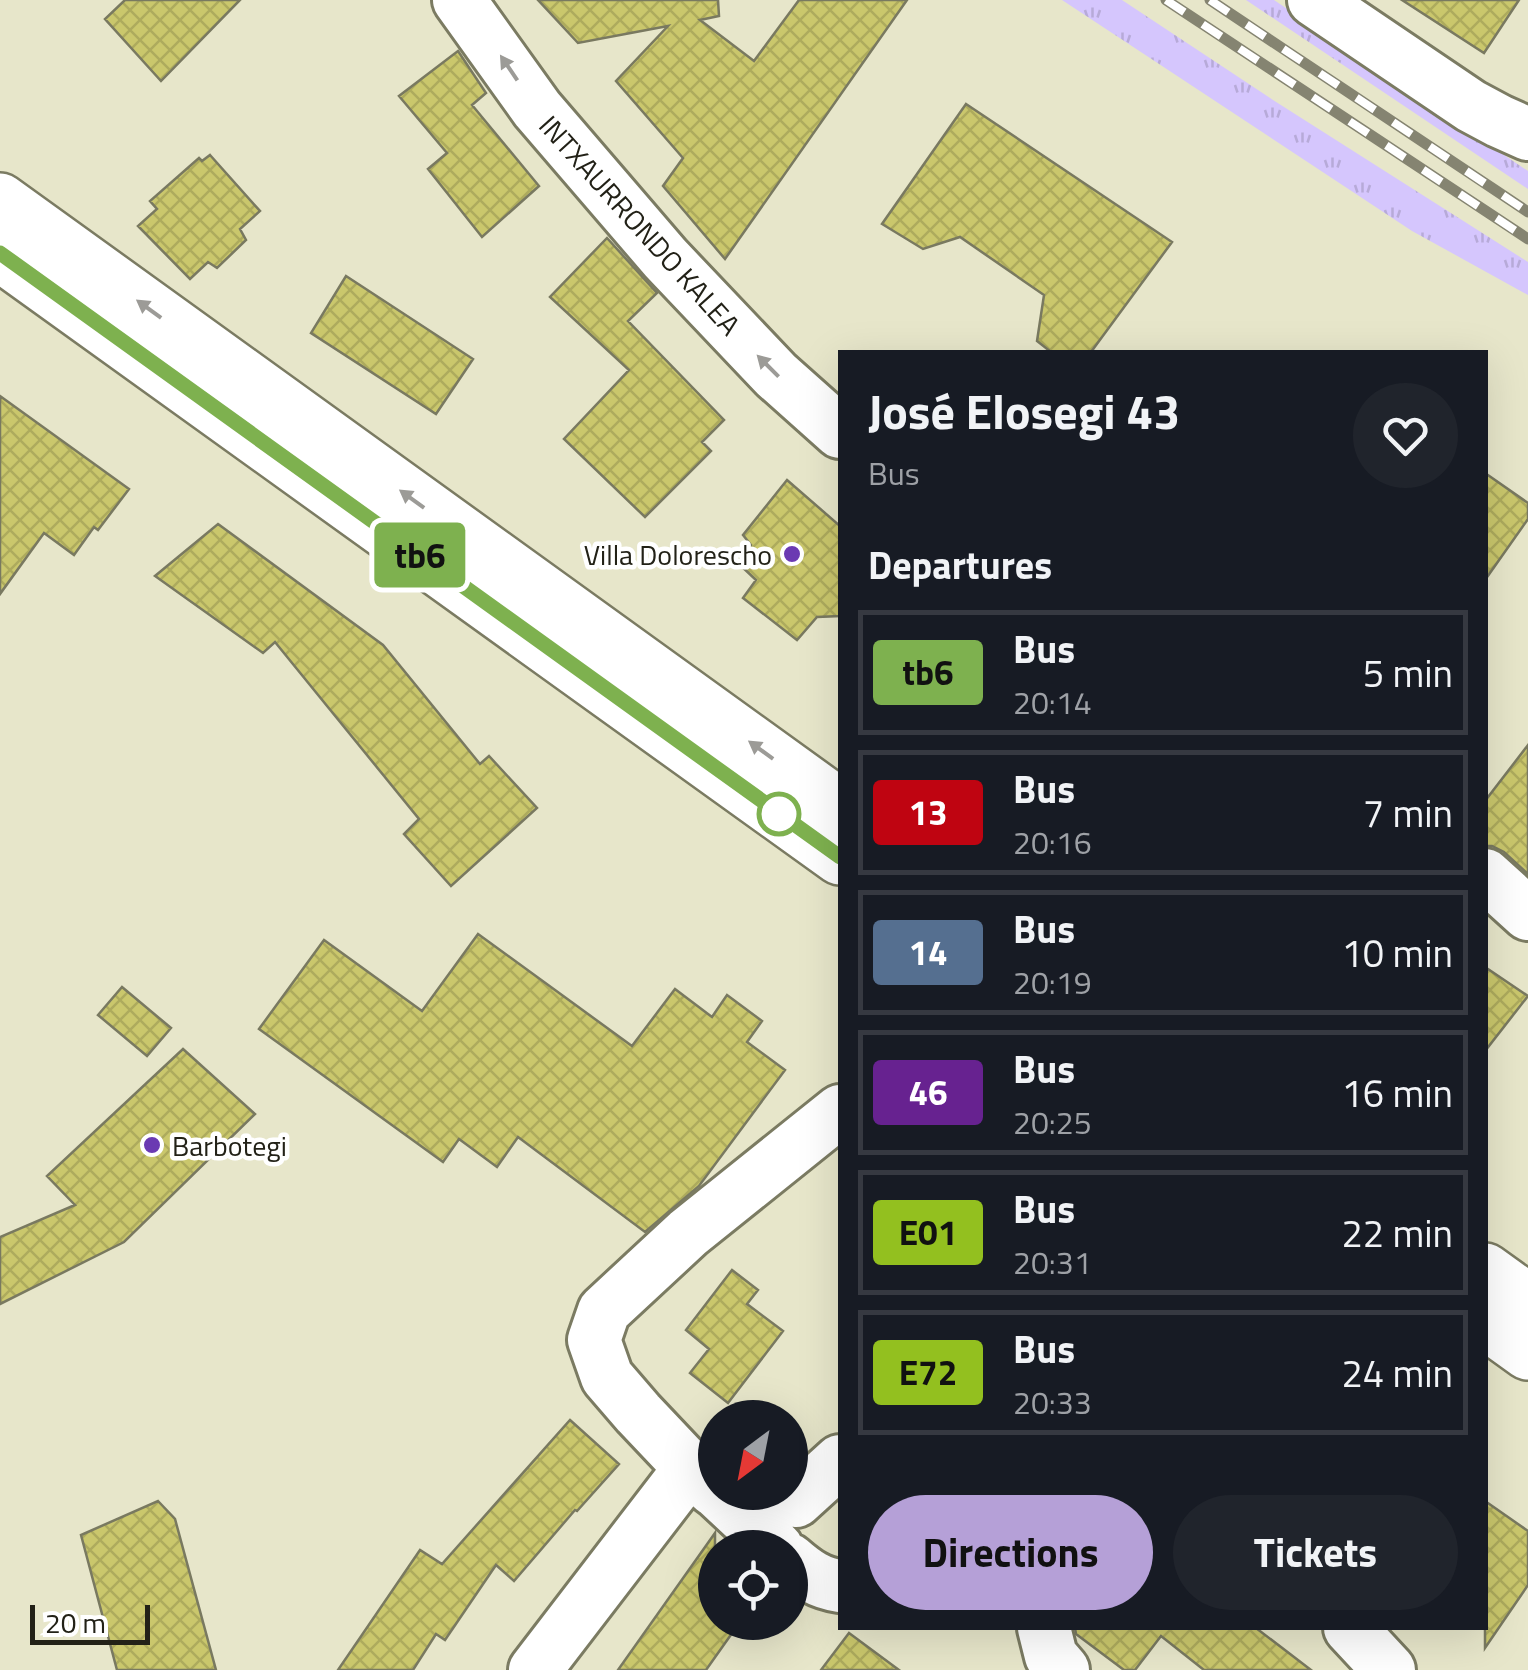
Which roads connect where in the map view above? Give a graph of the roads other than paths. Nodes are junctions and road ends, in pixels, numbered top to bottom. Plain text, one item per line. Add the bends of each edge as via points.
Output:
1 (460, 0) edge
2 (1314, 0) edge
3 (1528, 134) edge
4 (0, 201) edge
5 (0, 253) edge
6 (838, 430) edge
7 (838, 807) edge
8 (838, 856) edge
9 (1488, 878) edge
10 (1528, 914) edge
11 (838, 1113) edge
12 (1488, 1273) edge
13 (1528, 1302) edge
14 (1488, 1323) edge
15 (1528, 1352) edge
16 (838, 1463) edge
17 (698, 1474) edge
18 (698, 1495) edge
19 (759, 1510) edge
20 (786, 1524) edge
21 (808, 1573) edge
22 (838, 1586) edge
23 (1044, 1630) edge
24 (1352, 1630) edge
25 (535, 1670) edge
26 (1063, 1670) edge
27 (1389, 1670) edge

6 -> 1 street, INTXAURRONDO KALEA via 665,258 536,109
2 - 3 street via 1471,106
7 -> 4 main road
5 - 8 main road
9 - 10 street
11 - 17 street via 604,1310 594,1340 607,1377
12 - 13 main road
14 - 15 main road
16 - 20 street
18 - 25 street
19 - 20 street
21 - 22 street
23 - 26 street via 1051,1656
24 - 27 street

